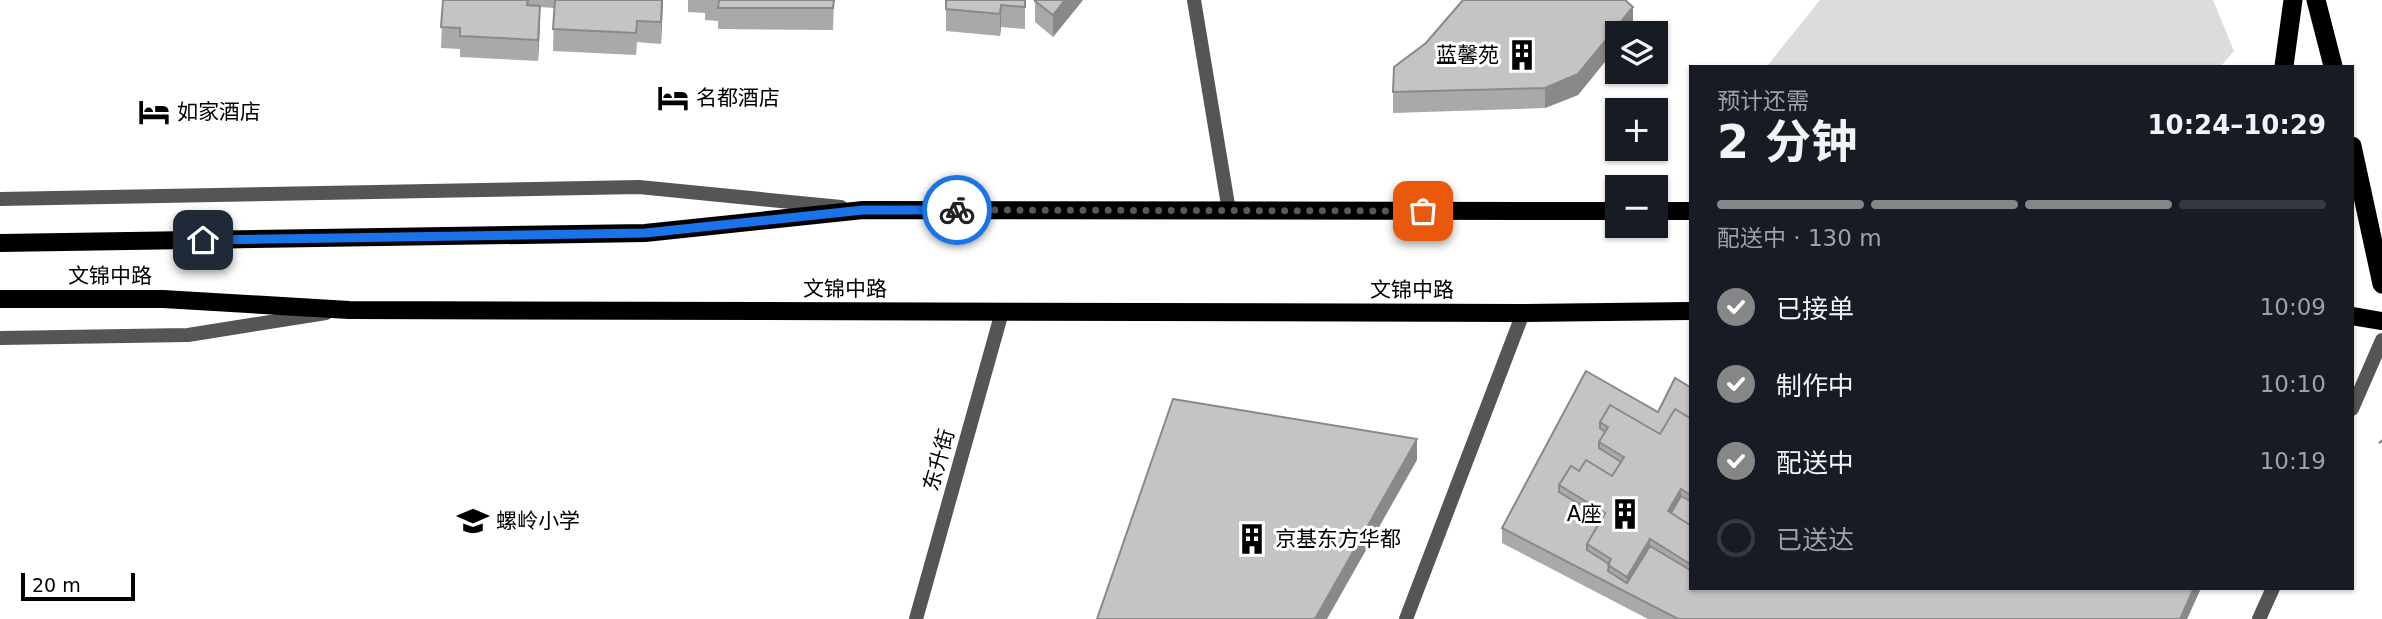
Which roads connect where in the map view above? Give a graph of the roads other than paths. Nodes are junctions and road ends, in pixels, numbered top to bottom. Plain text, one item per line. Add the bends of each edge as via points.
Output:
1 (1194, 0) edge
2 (2293, 0) edge
3 (2316, 0) edge
4 (2284, 65) edge
5 (2333, 65) edge
6 (2354, 156) edge
7 (0, 199) edge
8 (863, 210) junction
9 (1229, 211) junction
10 (1605, 211) edge
11 (1668, 211) edge
12 (1689, 211) edge
13 (2367, 219) edge
14 (0, 243) edge
15 (2382, 284) edge
16 (0, 299) edge
17 (349, 310) junction
18 (1002, 312) junction
19 (1689, 312) edge
20 (1523, 313) junction
21 (2354, 316) edge
22 (2382, 321) edge
23 (0, 338) edge
24 (2382, 341) edge
25 (2354, 404) edge
26 (2272, 590) edge
27 (916, 619) edge
28 (1406, 619) edge
29 (2259, 619) edge

1 - 9 street
2 - 4 highway
3 - 5 highway
6 - 13 highway
7 - 8 street via 639,187
8 - 9 main road, 文锦中路
8 - 14 main road, 文锦中路 via 645,233
9 - 10 main road, 文锦中路
11 - 12 main road
13 - 15 highway
16 - 17 main road, 文锦中路 via 163,299
17 - 18 main road, 文锦中路
17 - 23 street via 188,335
18 - 20 main road, 文锦中路
18 - 27 street, 东升街
19 - 20 main road, 文锦中路
20 - 28 street
21 - 22 main road
24 - 25 street
26 - 29 street

